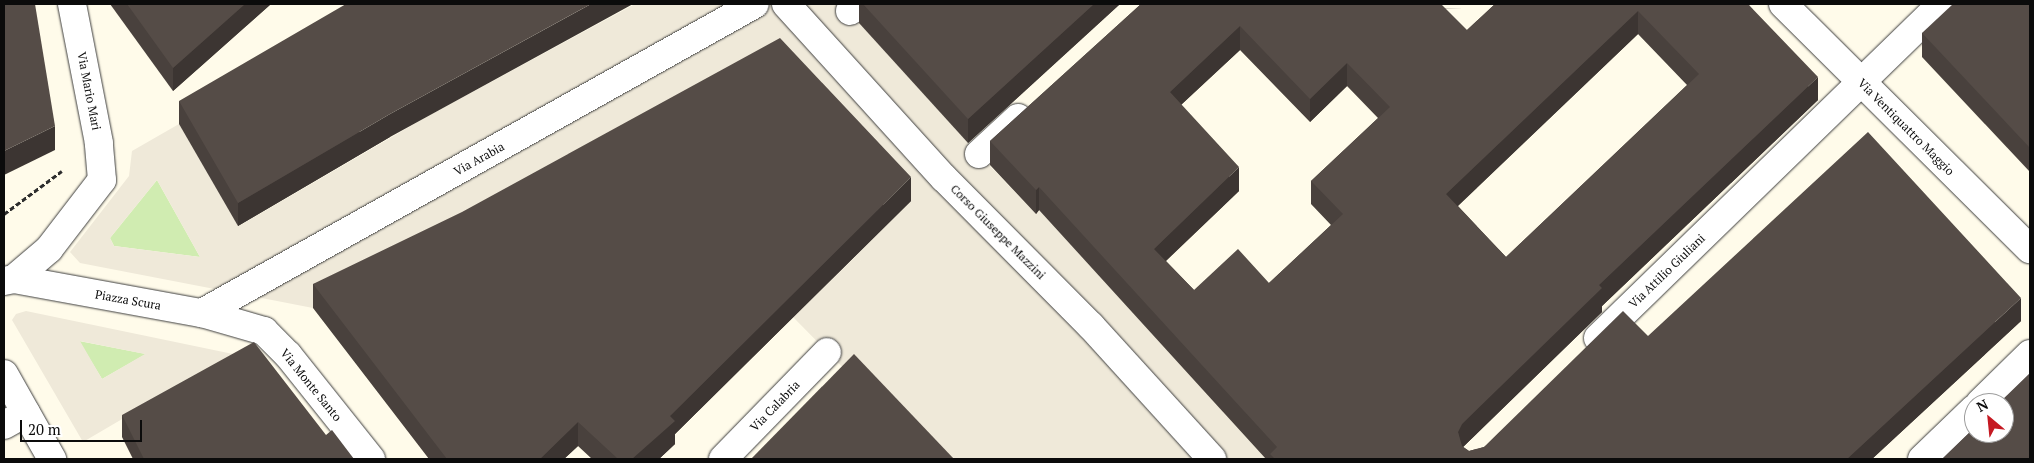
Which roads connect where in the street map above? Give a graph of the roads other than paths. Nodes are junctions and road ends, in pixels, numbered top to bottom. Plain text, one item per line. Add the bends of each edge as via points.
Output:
1 (72, 4) edge
2 (754, 4) edge
3 (786, 4) edge
4 (1783, 4) edge
5 (1941, 4) edge
6 (1862, 82) junction
7 (1036, 102) edge
8 (979, 154) dead end
9 (102, 180) joint
10 (2030, 249) edge
11 (9, 280) edge
12 (202, 313) junction
13 (242, 322) joint
14 (827, 352) dead end
15 (2030, 354) edge
16 (1579, 356) edge
17 (4, 374) edge
18 (1990, 393) edge
19 (15, 419) edge
20 (1964, 419) edge
21 (52, 459) edge
22 (371, 459) edge
23 (723, 459) edge
24 (1212, 459) edge
25 (1922, 459) edge

1 - 9 street, Via Mario Mari via 99,143
2 - 12 street, Via Arabia
3 - 24 street, Corso Giuseppe Mazzini via 944,178 1091,326
4 - 6 street, Via Ventiquattro Maggio
5 - 6 street, Via Attilio Giuliani
6 - 10 street, Via Ventiquattro Maggio
6 - 16 street, Via Attilio Giuliani
7 - 8 street
9 - 11 street, Piazza Scura via 49,249
11 - 12 street, Piazza Scura
12 - 13 street, Piazza Scura
13 - 22 street, Via Monte Santo via 264,331 288,354
14 - 23 street, Via Calabria
15 - 18 street
17 - 19 street
19 - 21 street
20 - 25 street

